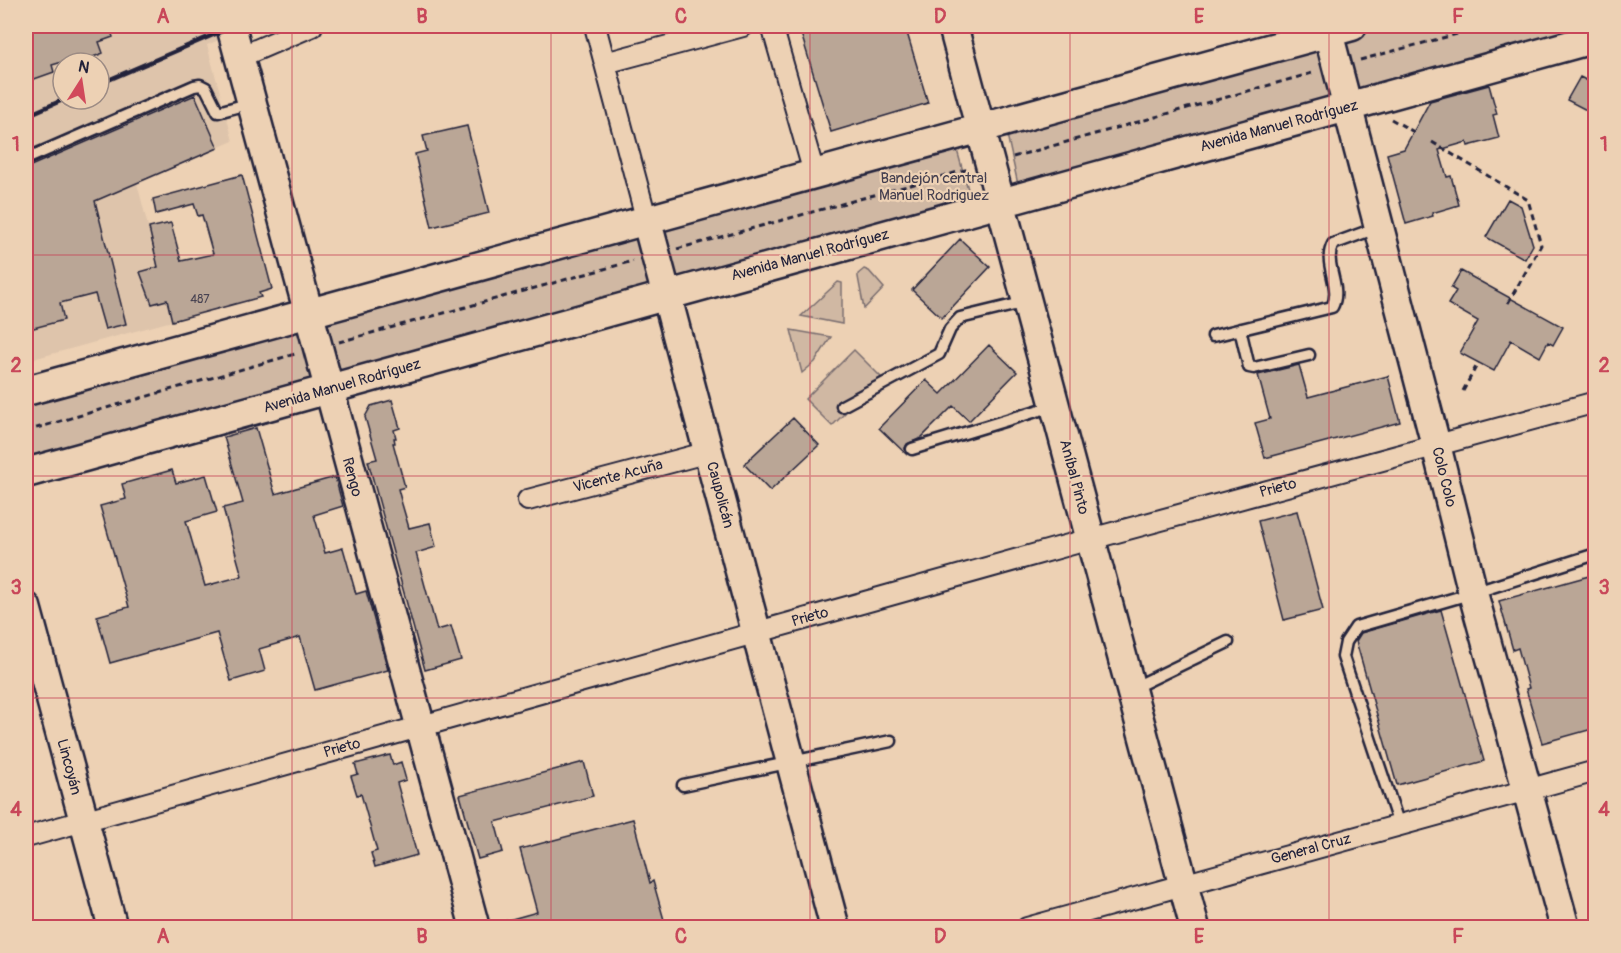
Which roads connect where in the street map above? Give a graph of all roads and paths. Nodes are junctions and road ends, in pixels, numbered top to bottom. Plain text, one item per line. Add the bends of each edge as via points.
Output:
1 (231, 26) edge
2 (312, 26) edge
3 (595, 26) edge
4 (743, 26) edge
5 (772, 26) edge
6 (953, 26) edge
7 (1487, 26) edge
8 (1335, 28) edge
9 (1596, 38) edge
10 (240, 57) junction
11 (605, 63) junction
12 (1337, 66) junction
13 (252, 103) junction
14 (1348, 106) junction
15 (1389, 118) dead end
16 (980, 128) junction
17 (1413, 132) dead end
18 (1432, 142) dead end
19 (26, 159) edge
20 (814, 173) junction
21 (1000, 203) junction
22 (646, 218) junction
23 (1380, 227) junction
24 (667, 295) junction
25 (1027, 302) junction
26 (1508, 303) dead end
27 (308, 313) junction
28 (1240, 329) junction
29 (1213, 336) dead end
30 (1309, 355) dead end
31 (1478, 363) dead end
32 (328, 389) junction
33 (26, 391) edge
34 (1463, 391) dead end
35 (1596, 402) edge
36 (842, 406) dead end
37 (1054, 406) junction
38 (1436, 445) junction
39 (912, 449) dead end
40 (708, 452) junction
41 (26, 473) edge
42 (528, 500) dead end
43 (1090, 539) junction
44 (1596, 554) edge
45 (1473, 593) junction
46 (26, 607) edge
47 (756, 633) junction
48 (1228, 642) dead end
49 (1131, 689) junction
50 (420, 726) junction
51 (891, 741) dead end
52 (791, 764) junction
53 (1596, 771) edge
54 (683, 785) dead end
55 (1526, 790) junction
56 (84, 820) junction
57 (1400, 825) junction
58 (26, 837) edge
59 (1184, 885) junction
60 (113, 927) edge
61 (475, 927) edge
62 (835, 927) edge
63 (1027, 927) edge
64 (1195, 927) edge
65 (1565, 927) edge

1 - 10 main road, Rengo
2 - 10 street
3 - 11 street, Caupolicán
4 - 11 street
5 - 20 street
6 - 16 main road, Aníbal Pinto
7 - 12 path
8 - 12 main road, Colo Colo
8 - 16 main road
9 - 14 main road, Avenida Manuel Rodríguez
10 - 13 main road, Rengo
11 - 22 street, Caupolicán
12 - 14 main road, Colo Colo
13 - 19 lane via 218,112 206,88 194,86
13 - 27 main road, Rengo
14 - 21 main road, Avenida Manuel Rodríguez
14 - 23 main road, Colo Colo
15 - 17 path
16 - 20 main road
16 - 21 main road, Aníbal Pinto
18 - 26 path via 1528,200 1541,245
20 - 22 main road
21 - 24 main road, Avenida Manuel Rodríguez
21 - 25 main road, Aníbal Pinto
22 - 24 main road, Caupolicán
22 - 27 main road
23 - 28 lane via 1333,244 1329,254 1336,300 1332,307
23 - 38 main road, Colo Colo
24 - 32 main road, Avenida Manuel Rodríguez
24 - 40 main road, Caupolicán
25 - 36 lane via 960,318 950,329 939,354
25 - 37 main road, Aníbal Pinto
27 - 32 main road, Rengo
27 - 33 main road
28 - 29 lane
28 - 30 lane via 1249,367
31 - 34 path
32 - 41 main road, Avenida Manuel Rodríguez
32 - 50 main road, Rengo
35 - 38 street, Prieto
37 - 39 lane
37 - 43 main road, Aníbal Pinto
38 - 43 street, Prieto
38 - 45 main road, Colo Colo
40 - 42 street, Vicente Acuña
40 - 47 main road, Caupolicán
43 - 47 street, Prieto
43 - 49 main road, Aníbal Pinto
44 - 45 lane
45 - 55 main road, Colo Colo
45 - 57 lane via 1356,627 1346,642 1343,657
46 - 56 main road, Lincoyán
47 - 50 street, Prieto
47 - 52 main road, Caupolicán
48 - 49 lane
49 - 59 main road, Aníbal Pinto
50 - 56 street, Prieto
50 - 61 main road, Rengo
51 - 52 lane
52 - 54 lane
52 - 62 main road, Caupolicán
53 - 55 street, General Cruz
55 - 57 street, General Cruz
55 - 65 main road, Colo Colo
56 - 58 street, Prieto
56 - 60 main road, Lincoyán
57 - 59 street, General Cruz
59 - 63 street, General Cruz
59 - 64 main road, Aníbal Pinto

